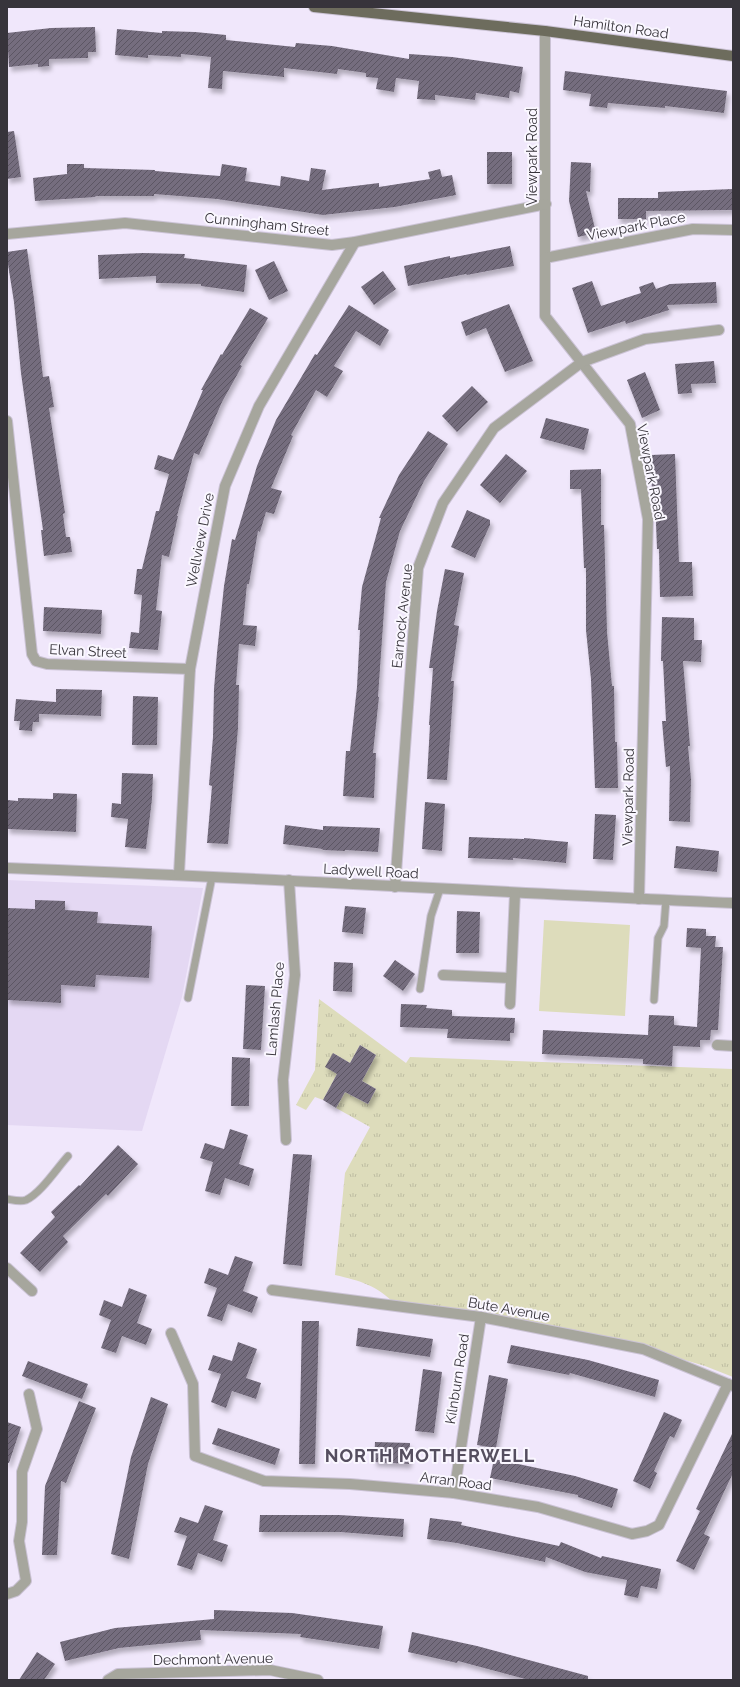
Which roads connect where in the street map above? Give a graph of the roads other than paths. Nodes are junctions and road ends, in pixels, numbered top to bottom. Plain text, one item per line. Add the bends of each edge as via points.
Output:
1 (314, 7) edge
2 (545, 31) junction
3 (733, 56) edge
4 (546, 204) junction
5 (733, 230) edge
6 (7, 234) edge
7 (355, 242) junction
8 (545, 258) junction
9 (719, 330) dead end
10 (582, 362) junction
11 (7, 421) edge
12 (190, 668) junction
13 (7, 868) edge
14 (179, 874) junction
15 (212, 876) junction
16 (289, 880) junction
17 (395, 887) junction
18 (440, 889) junction
19 (514, 892) junction
20 (640, 899) junction
21 (666, 900) junction
22 (733, 903) edge
23 (443, 975) dead end
24 (511, 978) junction
25 (420, 989) dead end
26 (188, 998) dead end
27 (654, 1000) dead end
28 (510, 1004) dead end
29 (717, 1045) dead end
30 (733, 1046) edge
31 (286, 1140) dead end
32 (68, 1156) dead end
33 (7, 1199) edge
34 (7, 1268) edge
35 (272, 1290) dead end
36 (32, 1291) dead end
37 (481, 1316) junction
38 (170, 1333) dead end
39 (730, 1385) edge
40 (30, 1394) dead end
41 (454, 1493) junction
42 (7, 1594) edge
43 (108, 1680) edge
44 (318, 1680) edge

1 - 2 main road, Hamilton Road
2 - 3 main road, Hamilton Road
2 - 4 street, Viewpark Road
4 - 7 street, Cunningham Street
4 - 8 street, Viewpark Road
5 - 8 street, Viewpark Place via 693,229
6 - 7 street, Cunningham Street via 125,223 332,245
7 - 12 street, Wellview Drive via 259,406 225,486
8 - 10 street, Viewpark Road via 545,316
9 - 10 street, Earnock Avenue via 645,339
10 - 17 street, Earnock Avenue via 494,428 443,504 418,568
10 - 20 street, Viewpark Road via 630,424 648,519
11 - 12 street, Elvan Street via 32,654 36,661 47,664
12 - 14 street, Wellview Drive
13 - 14 street, Ladywell Road
14 - 15 street, Ladywell Road
15 - 16 street, Ladywell Road
15 - 26 lane
16 - 17 street, Ladywell Road
16 - 31 street, Lamlash Place via 295,975 283,1080
17 - 18 street, Ladywell Road
18 - 19 street, Ladywell Road
18 - 25 lane via 431,916
19 - 20 street, Ladywell Road
19 - 24 street
20 - 21 street, Ladywell Road
21 - 22 street, Ladywell Road
21 - 27 lane via 664,926 658,938
23 - 24 street
24 - 28 street
29 - 30 street
32 - 33 lane via 34,1195 25,1200
34 - 36 street
35 - 37 street, Bute Avenue
37 - 39 street, Bute Avenue via 643,1349
37 - 41 street, Kilnburn Road
38 - 41 street, Arran Road via 193,1384 195,1456 264,1481 350,1484
39 - 41 street, Arran Road via 659,1525 647,1531 632,1534 538,1507
40 - 42 street via 37,1429 22,1472 22,1522 19,1541 26,1581 16,1591
43 - 44 street, Dechmont Avenue via 118,1674 270,1670

